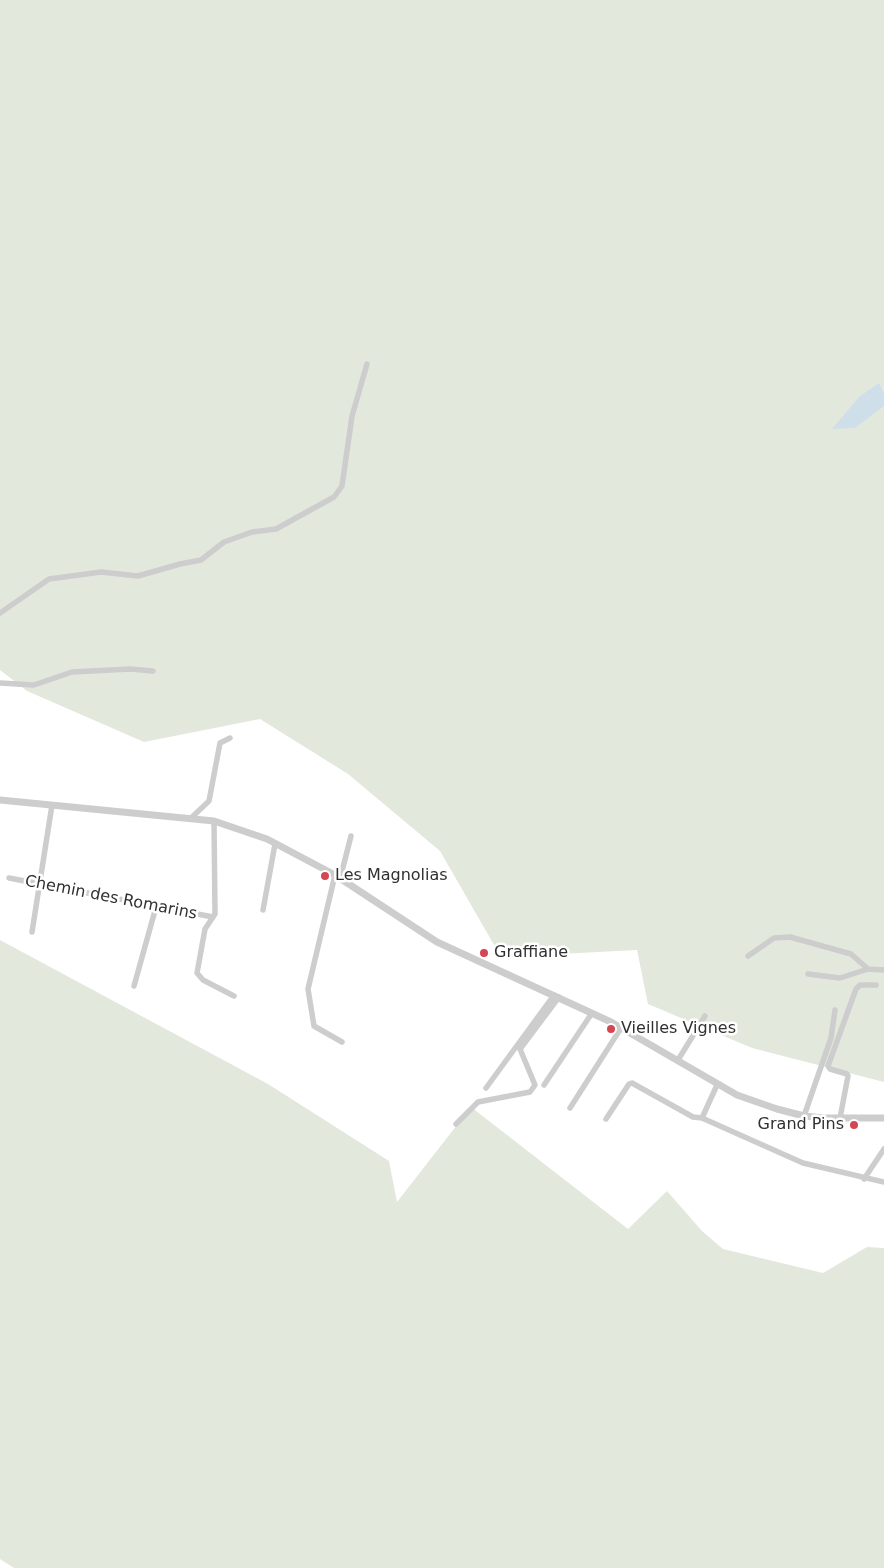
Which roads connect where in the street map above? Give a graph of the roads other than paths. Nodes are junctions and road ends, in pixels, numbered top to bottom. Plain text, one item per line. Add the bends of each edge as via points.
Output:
1 (367, 364) dead end
2 (0, 613) edge
3 (153, 671) dead end
4 (0, 683) edge
5 (230, 738) dead end
6 (0, 800) edge
7 (52, 805) junction
8 (190, 818) junction
9 (214, 821) junction
10 (351, 836) dead end
11 (275, 844) junction
12 (337, 877) junction
13 (9, 878) dead end
14 (41, 883) junction
15 (156, 907) junction
16 (263, 910) dead end
17 (213, 917) junction
18 (32, 932) dead end
19 (748, 956) dead end
20 (868, 970) junction
21 (884, 970) edge
22 (808, 974) dead end
23 (876, 985) dead end
24 (134, 986) dead end
25 (234, 996) dead end
26 (557, 996) junction
27 (834, 1010) dead end
28 (592, 1013) junction
29 (705, 1016) dead end
30 (621, 1028) junction
31 (342, 1042) dead end
32 (678, 1060) junction
33 (544, 1085) dead end
34 (717, 1085) junction
35 (486, 1088) dead end
36 (570, 1108) dead end
37 (804, 1116) junction
38 (702, 1118) junction
39 (840, 1118) junction
40 (884, 1118) edge
41 (606, 1119) dead end
42 (456, 1124) dead end
43 (884, 1149) edge
44 (864, 1179) junction
45 (884, 1182) edge

1 - 2 street via 352,416 342,486 334,497 276,529 252,532 224,542 201,560 138,576 101,572 49,579
3 - 4 street via 72,672 34,685
5 - 8 street via 220,743 209,801
6 - 7 street
7 - 8 street
7 - 14 street
8 - 9 street
9 - 11 street
9 - 17 street, Chemin des Romarins
10 - 12 street
11 - 12 street
11 - 16 street
12 - 26 street via 437,942
12 - 31 street via 308,989 314,1026
13 - 14 street, Chemin des Romarins
14 - 15 street, Chemin des Romarins
14 - 18 street
15 - 17 street, Chemin des Romarins
15 - 24 street
17 - 25 street, Chemin des Romarins via 205,929 197,973 203,980
19 - 20 street via 774,938 790,937 851,954
20 - 21 street
20 - 22 street via 840,978
23 - 39 street via 864,984 856,989 828,1066 848,1076
26 - 28 street
26 - 35 street
26 - 42 street via 520,1049 535,1085 530,1092 478,1102
27 - 37 street via 832,1033
28 - 30 street
28 - 33 street
29 - 32 street
30 - 32 street
30 - 36 street
32 - 34 street
34 - 37 street via 762,1104
34 - 38 street
37 - 39 street
38 - 41 street via 693,1117 632,1083
38 - 44 street via 803,1163
39 - 40 street
43 - 44 street
44 - 45 street

